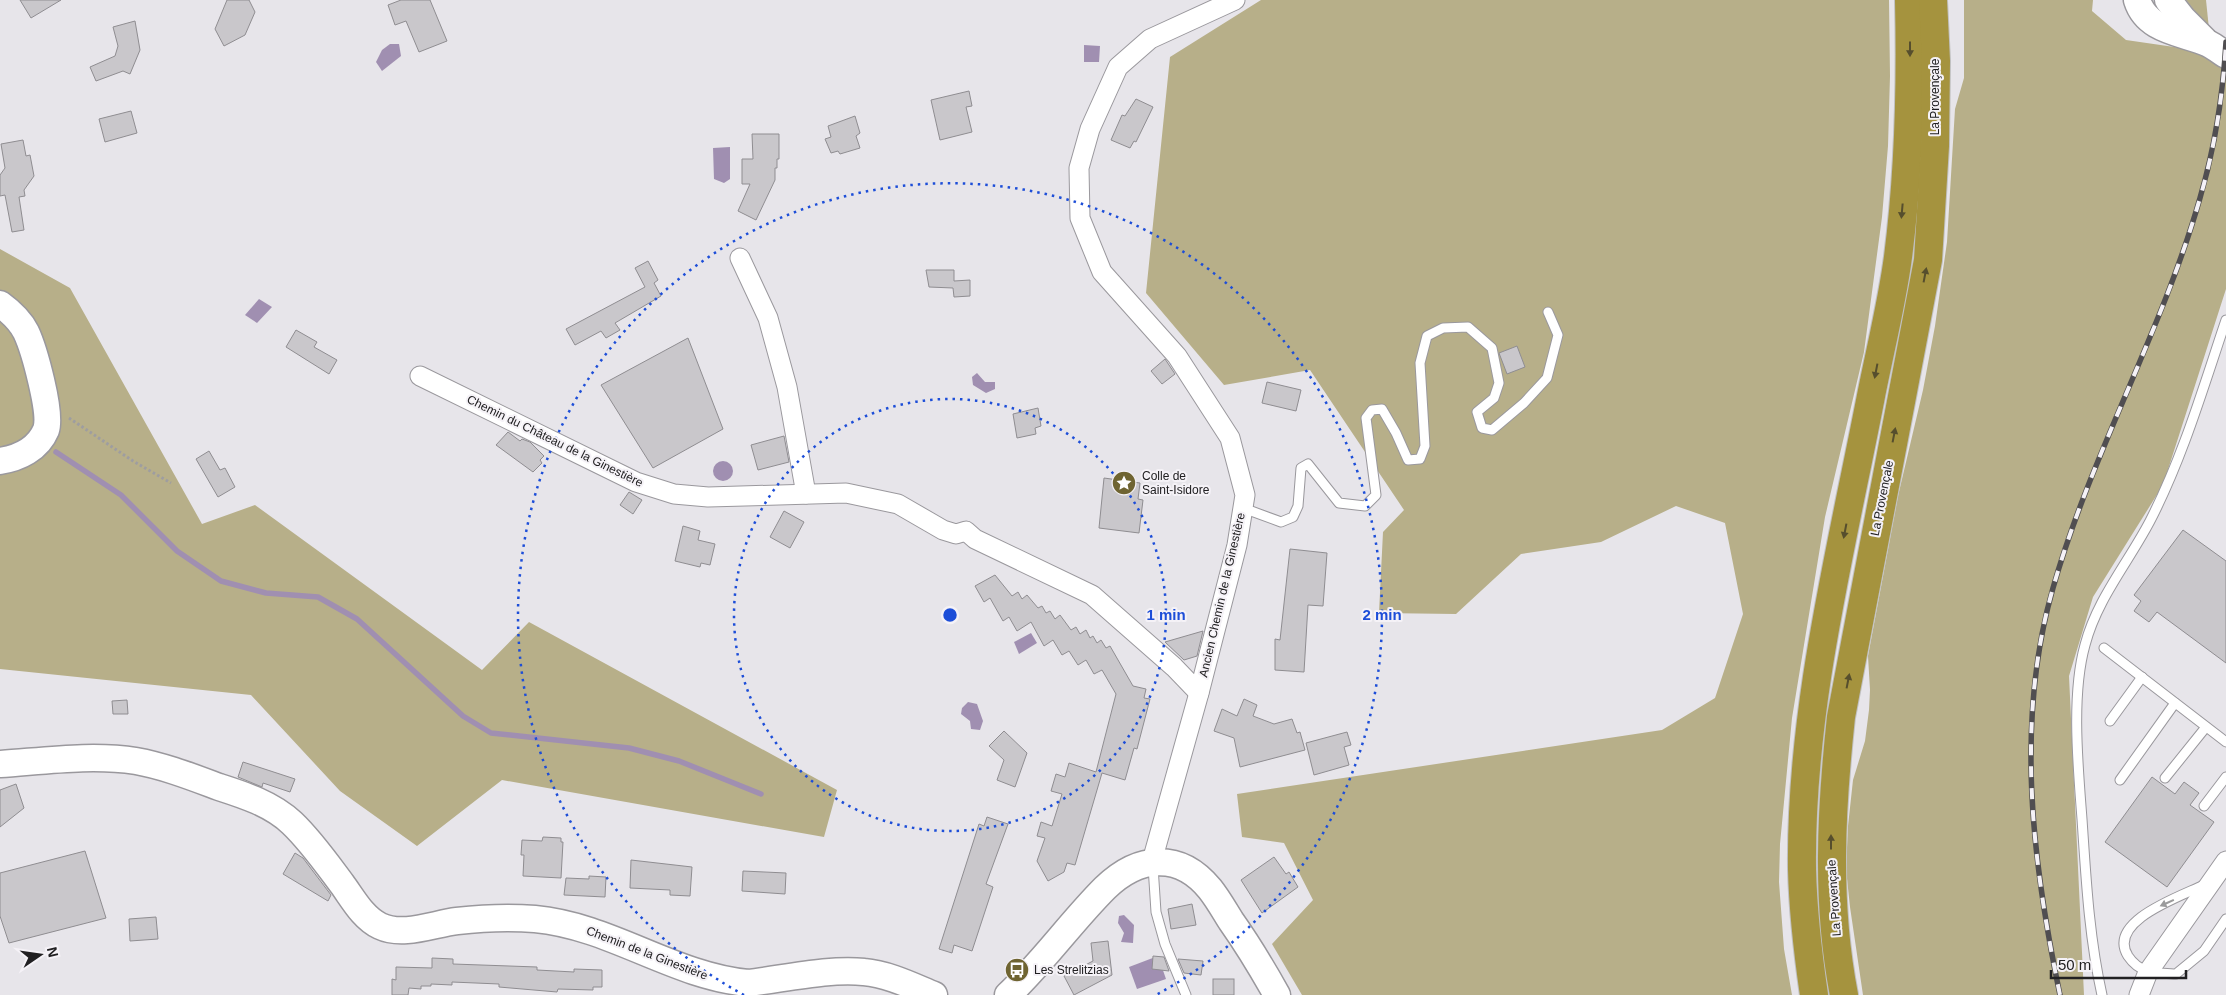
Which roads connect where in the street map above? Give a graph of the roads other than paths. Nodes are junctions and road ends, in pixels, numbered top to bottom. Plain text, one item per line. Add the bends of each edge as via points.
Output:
1 (1235, 0) edge
2 (1908, 0) edge
3 (1933, 0) edge
4 (2137, 0) edge
5 (2168, 0) edge
6 (2217, 49) edge
7 (740, 258) dead end
8 (0, 304) edge
9 (1548, 312) dead end
10 (2226, 320) edge
11 (420, 376) dead end
12 (0, 461) edge
13 (806, 494) junction
14 (1243, 508) junction
15 (2104, 648) dead end
16 (2142, 677) junction
17 (1199, 693) junction
18 (2175, 703) junction
19 (2110, 721) dead end
20 (2206, 727) junction
21 (2226, 742) edge
22 (0, 764) edge
23 (2226, 776) edge
24 (2165, 778) dead end
25 (2120, 780) dead end
26 (2204, 806) dead end
27 (1152, 861) junction
28 (2226, 861) edge
29 (2211, 881) junction
30 (2226, 919) edge
31 (2148, 972) junction
32 (934, 995) edge
33 (1008, 995) edge
34 (1186, 995) edge
35 (1277, 995) edge
36 (1814, 995) edge
37 (1844, 995) edge
38 (2102, 995) edge
39 (2139, 995) edge

1 - 14 street, Ancien Chemin de la Ginestière via 1150,39 1118,67 1090,129 1080,168 1080,218 1102,272 1177,356 1230,438 1245,495
2 -> 36 highway, La Provençale via 1909,139 1898,259 1828,618 1806,783 1802,870
37 -> 3 highway, La Provençale via 1831,881 1835,773 1841,717 1928,260 1935,146
4 - 6 street via 2145,16 2157,26
5 - 6 street via 2183,19
7 - 13 street via 768,318 787,387
8 - 12 street via 12,312 26,331 47,411 46,429 38,444 16,458
9 - 14 lane via 1558,335 1548,378 1492,430 1482,428 1477,412 1494,398 1499,383 1492,348 1468,327 1443,328 1428,336 1420,363 1426,446 1420,459 1408,460 1382,409 1372,410 1366,418 1376,495 1365,506 1339,503 1308,464 1301,468 1298,506 1293,518 1281,522
10 - 38 lane via 2185,442 2166,487 2149,523 2101,602 2084,646 2079,689 2078,767 2090,932
11 - 13 street, Chemin du Château de la Ginestière via 636,482 674,494 708,497
13 - 17 street, Chemin du Château de la Ginestière via 846,493 898,504 942,530 956,534 966,531 975,539 1092,595
14 - 17 street, Ancien Chemin de la Ginestière via 1237,545
15 - 16 lane
16 - 18 lane
16 - 19 lane
17 - 27 street, Ancien Chemin de la Ginestière
18 - 20 lane
18 - 25 lane
20 - 21 lane
20 - 24 lane
22 - 32 street, Chemin de la Ginestière via 109,758 137,761 250,797 292,823 370,921 383,928 399,931 456,921 536,919 579,927 707,976 733,982 864,972 894,979
23 - 26 lane
27 - 33 street via 1124,871 1105,888
27 - 34 lane via 1156,912
27 - 35 street via 1185,868 1210,889
28 - 29 street
29 - 31 street
29 -> 31 lane via 2134,922 2125,942 2126,954 2136,967
30 - 31 lane via 2204,951 2176,974
31 - 39 street

